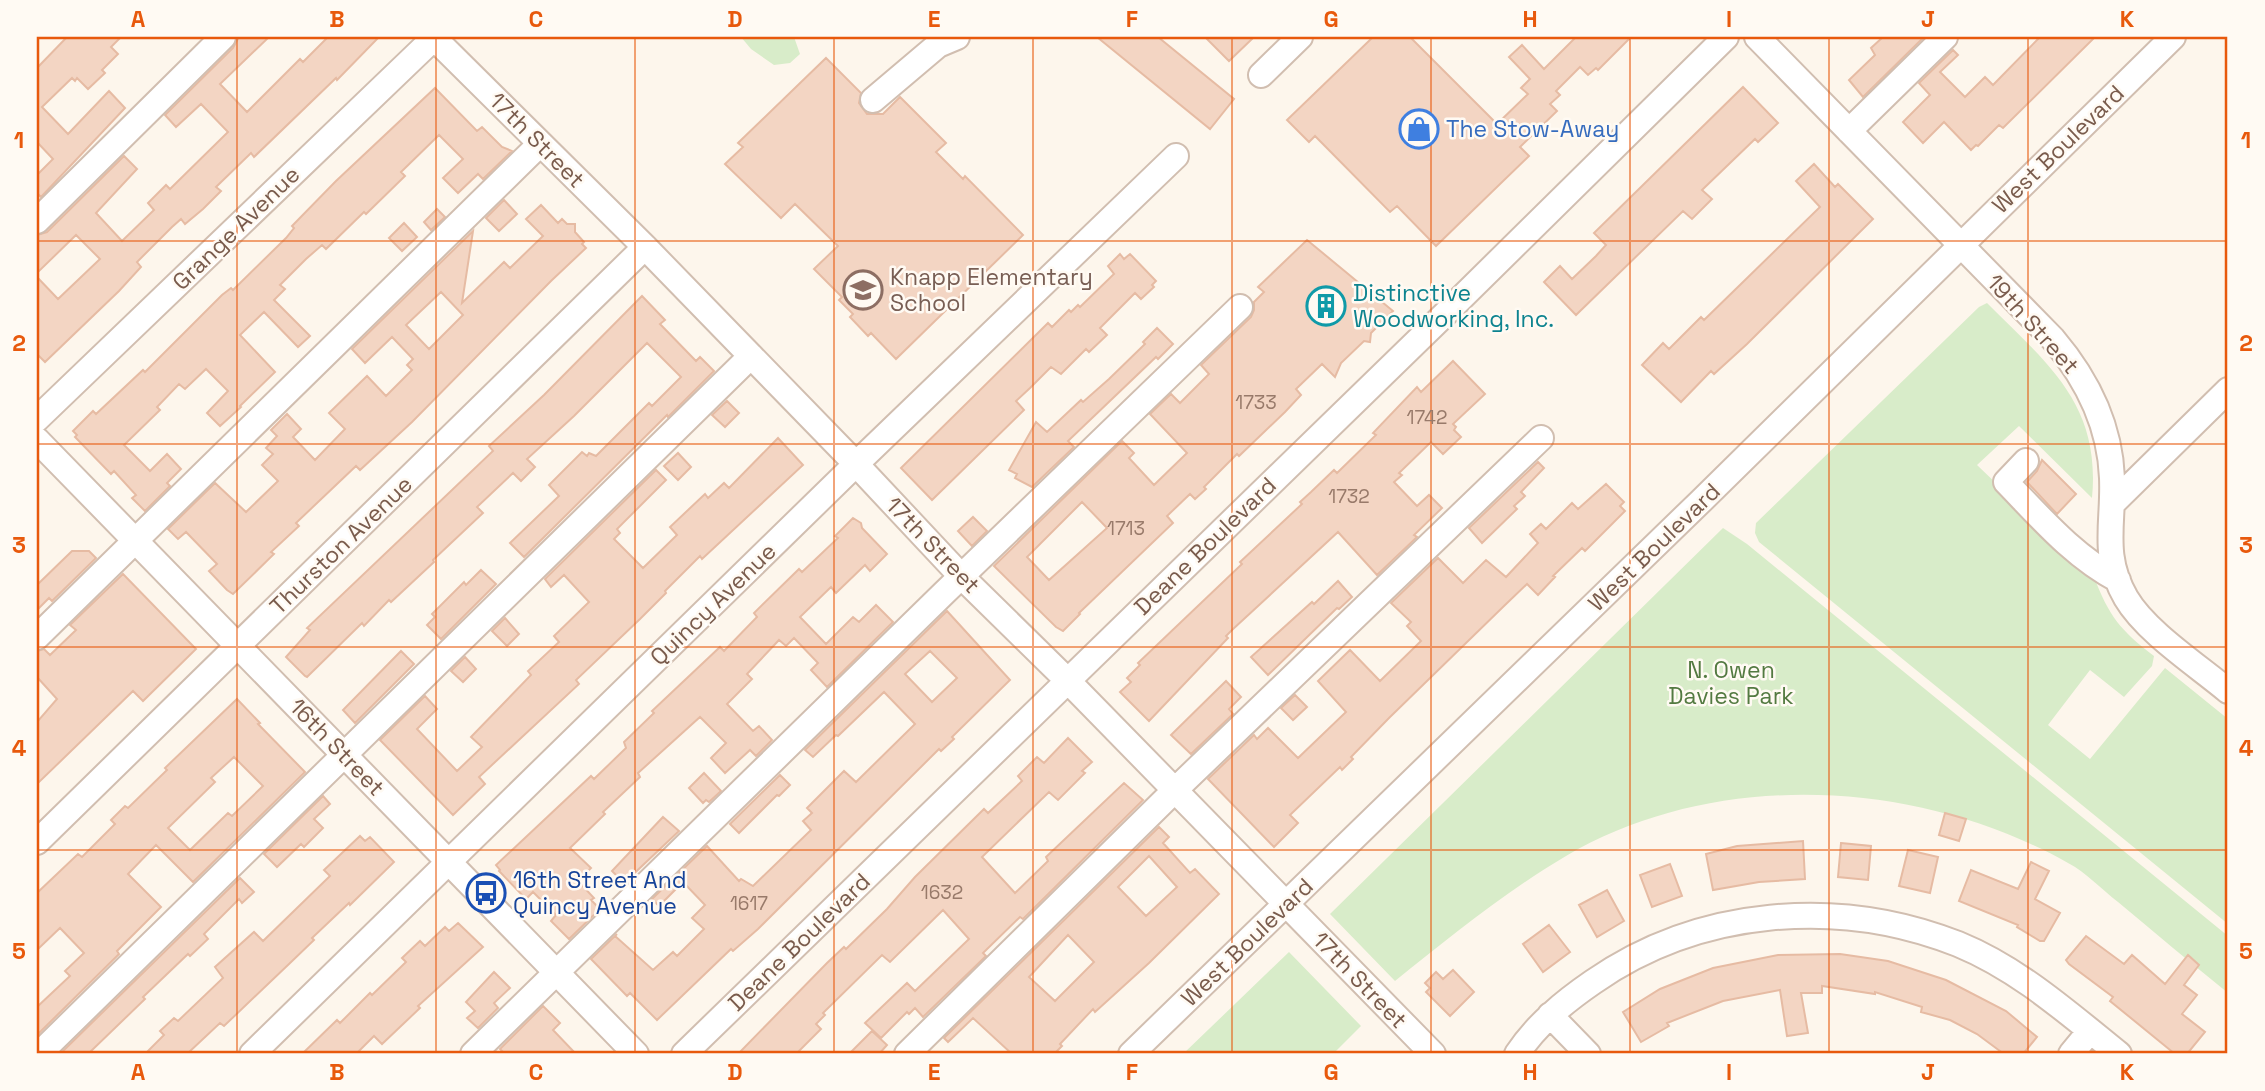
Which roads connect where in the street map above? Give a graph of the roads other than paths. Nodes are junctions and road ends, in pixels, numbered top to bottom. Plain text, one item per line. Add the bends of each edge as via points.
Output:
1 (223, 37) edge
2 (434, 37) edge
3 (957, 37) edge
4 (1300, 37) edge
5 (1726, 37) edge
6 (1757, 37) edge
7 (1945, 37) edge
8 (2173, 37) edge
9 (1261, 75) dead end
10 (873, 100) dead end
11 (1849, 131) junction
12 (540, 144) junction
13 (1176, 156) dead end
14 (37, 221) edge
15 (1960, 245) junction
16 (645, 247) junction
17 (1240, 307) dead end
18 (751, 356) junction
19 (2228, 390) edge
20 (37, 419) edge
21 (1542, 438) dead end
22 (37, 440) edge
23 (2026, 461) dead end
24 (856, 464) junction
25 (2112, 504) junction
26 (136, 541) junction
27 (961, 576) junction
28 (2118, 580) junction
29 (37, 637) edge
30 (238, 646) junction
31 (1067, 680) junction
32 (2228, 691) edge
33 (345, 755) junction
34 (1175, 790) junction
35 (37, 842) edge
36 (449, 862) junction
37 (1286, 904) junction
38 (557, 973) junction
39 (1550, 1015) junction
40 (2090, 1031) junction
41 (39, 1054) edge
42 (252, 1054) edge
43 (473, 1054) edge
44 (636, 1054) edge
45 (684, 1054) edge
46 (907, 1054) edge
47 (1132, 1054) edge
48 (1433, 1054) edge
49 (1517, 1054) edge
50 (1588, 1054) edge
51 (2071, 1054) edge
52 (2119, 1054) edge

1 - 14 street
2 - 12 street, 17th Street
2 - 20 street, Grange Avenue
3 - 10 street via 938,45
4 - 9 street
5 - 31 street, Deane Boulevard
6 - 11 street, 19th Street
7 - 11 street
8 - 15 street, West Boulevard
11 - 15 street, 19th Street
12 - 16 street, 17th Street
12 - 26 street
13 - 24 street, Quincy Avenue
15 - 25 street, 19th Street via 2053,339 2082,376 2104,426
15 - 37 street, West Boulevard
16 - 18 street, 17th Street
16 - 30 street, Thurston Avenue
17 - 27 street
18 - 24 street, 17th Street
18 - 33 street
19 - 25 street
21 - 34 street
22 - 26 street, 16th Street
23 - 28 street via 2006,482 2076,553
24 - 27 street, 17th Street
24 - 36 street, Quincy Avenue
25 - 28 street, 19th Street via 2109,538
26 - 29 street
26 - 30 street, 16th Street
27 - 31 street, 17th Street
27 - 38 street
28 - 32 street, 19th Street via 2140,617
30 - 33 street, 16th Street
30 - 35 street, Thurston Avenue
31 - 34 street, 17th Street
31 - 45 street, Deane Boulevard
33 - 36 street, 16th Street
33 - 41 street
34 - 37 street, 17th Street
34 - 46 street
36 - 38 street, 16th Street
36 - 42 street, Quincy Avenue
37 - 47 street, West Boulevard
37 - 48 street, 17th Street
38 - 43 street
38 - 44 street, 16th Street
39 - 40 street via 1604,974 1663,944 1761,918 1829,915 1895,924 1959,945 2019,976
39 - 49 street
39 - 50 street
40 - 51 street
40 - 52 street

